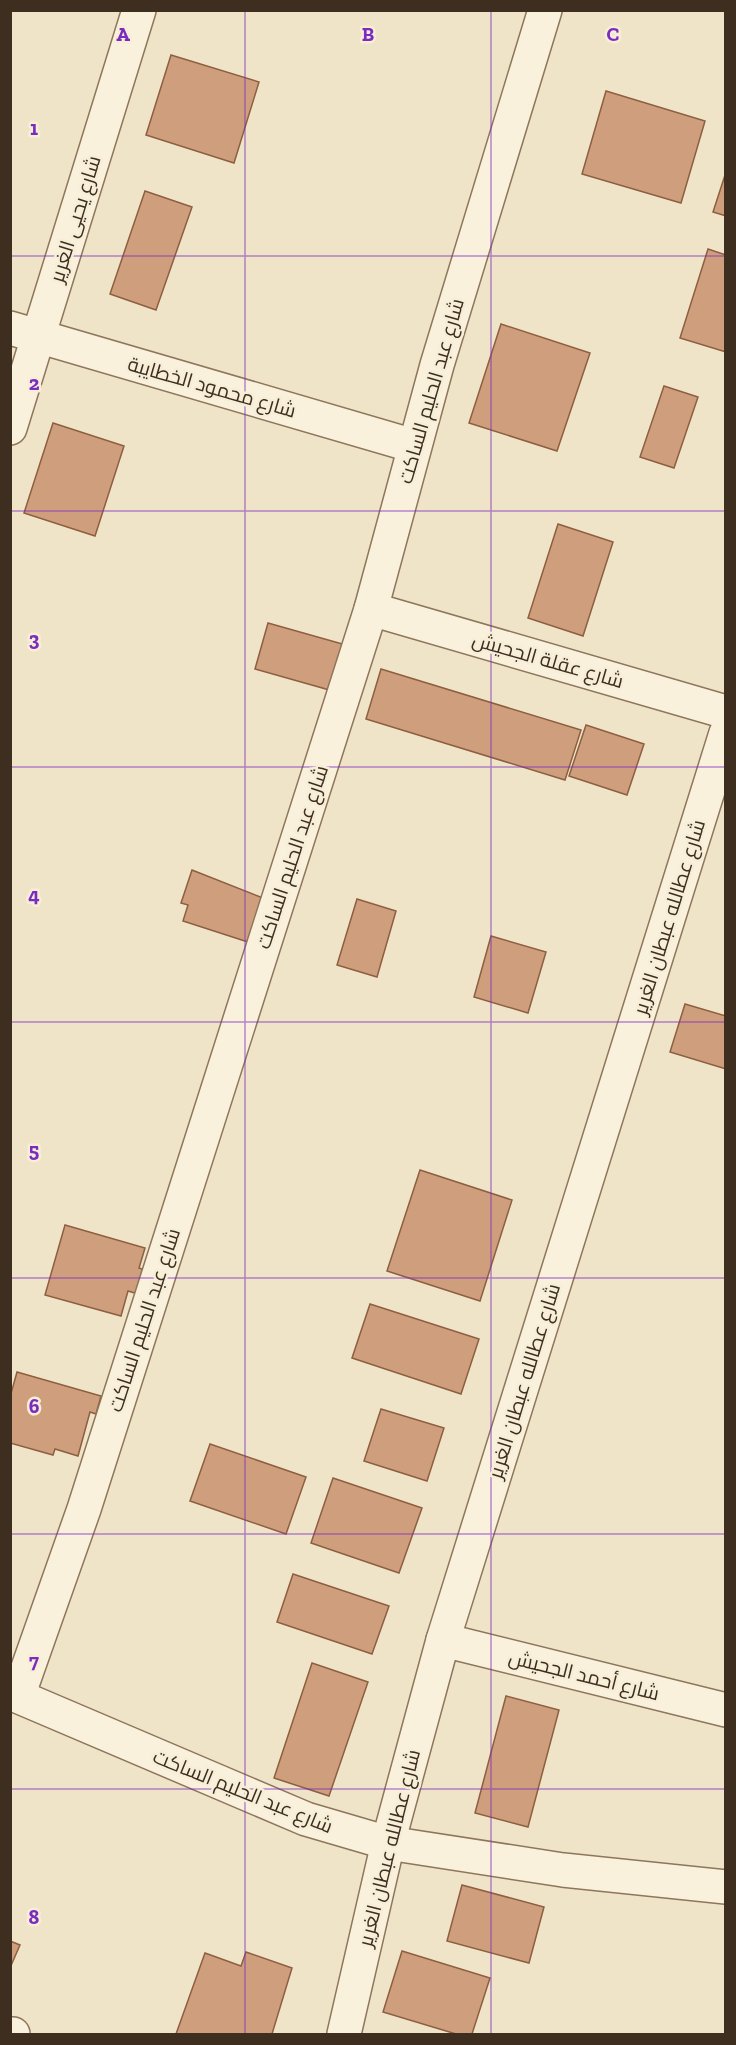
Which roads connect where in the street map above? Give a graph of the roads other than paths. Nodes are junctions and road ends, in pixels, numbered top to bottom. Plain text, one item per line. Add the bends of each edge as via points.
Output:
1 (140, 10) edge
2 (545, 10) edge
3 (25, 333) edge
4 (10, 428) edge
5 (414, 446) junction
6 (371, 609) junction
7 (726, 712) edge
8 (726, 733) edge
9 (443, 1640) junction
10 (14, 1695) edge
11 (726, 1710) edge
12 (388, 1843) junction
13 (726, 1887) edge
14 (344, 2034) edge

1 - 3 street, شارع يحيى الغرير
2 - 5 street, شارع عبد الحليم الساكت
3 - 4 street, شارع يحيى الغرير
3 - 5 street, شارع محمود الخطايبة
5 - 6 street, شارع عبد الحليم الساكت
6 - 7 street, شارع عقلة الجحيش
6 - 10 street, شارع عبد الحليم الساكت via 84,1509
8 - 9 street, شارع عطالله عبطان الغرير
9 - 11 street, شارع أحمد الجحيش
9 - 12 street, شارع عطالله عبطان الغرير
10 - 12 street, شارع عبد الحليم الساكت via 306,1819
12 - 13 street, شارع عبد الحليم الساكت via 563,1870
12 - 14 street, شارع عطالله عبطان الغرير

